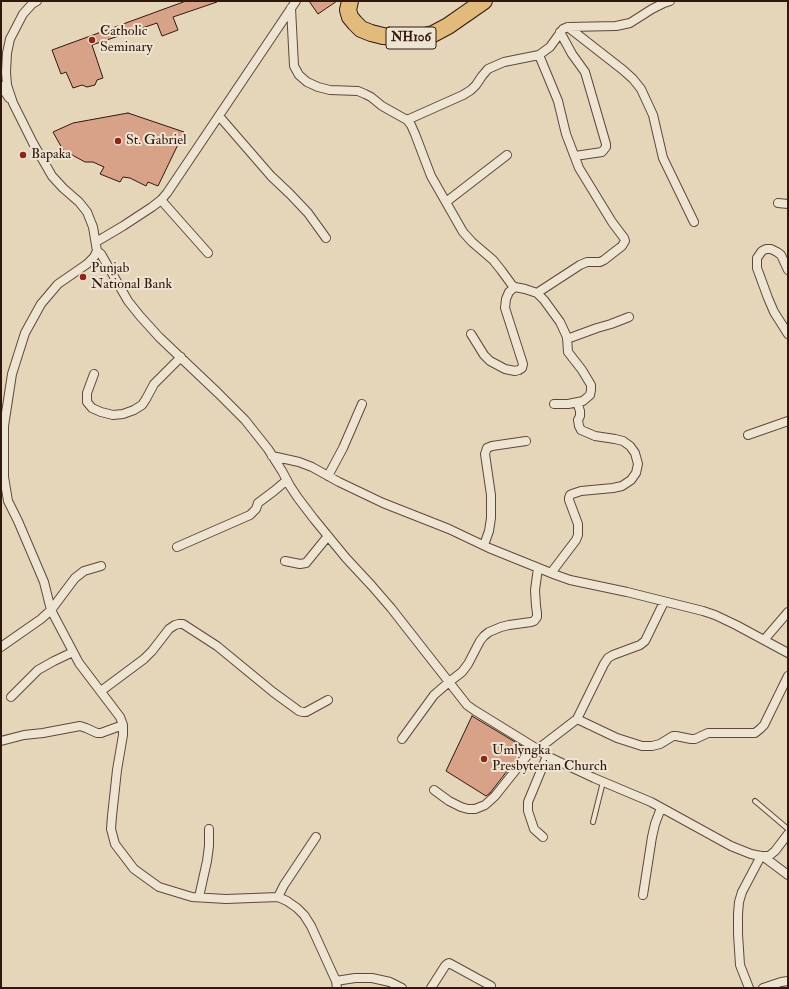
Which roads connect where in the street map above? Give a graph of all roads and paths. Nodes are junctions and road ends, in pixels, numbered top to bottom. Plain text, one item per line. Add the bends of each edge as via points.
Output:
1 (37, 1) edge
2 (350, 1) edge
3 (484, 1) edge
4 (670, 1) edge
5 (293, 4) edge
6 (568, 27) junction
7 (560, 32) junction
8 (539, 55) junction
9 (1, 86) edge
10 (13, 103) junction
11 (219, 116) junction
12 (407, 120) junction
13 (507, 155) dead end
14 (575, 156) junction
15 (160, 200) junction
16 (446, 202) junction
17 (778, 203) dead end
18 (788, 204) edge
19 (694, 222) dead end
20 (326, 238) dead end
21 (96, 242) junction
22 (97, 251) junction
23 (208, 254) dead end
24 (788, 270) edge
25 (515, 287) junction
26 (537, 293) junction
27 (629, 317) dead end
28 (471, 334) dead end
29 (788, 334) edge
30 (567, 339) junction
31 (181, 357) junction
32 (94, 374) dead end
33 (577, 402) junction
34 (362, 404) dead end
35 (554, 404) dead end
36 (788, 421) edge
37 (748, 435) dead end
38 (526, 441) dead end
39 (272, 456) junction
40 (328, 476) junction
41 (287, 480) junction
42 (5, 501) edge
43 (328, 536) junction
44 (484, 545) junction
45 (177, 547) dead end
46 (285, 561) dead end
47 (101, 566) dead end
48 (538, 568) junction
49 (551, 574) junction
50 (664, 602) junction
51 (51, 610) junction
52 (788, 612) edge
53 (764, 640) junction
54 (1, 647) edge
55 (73, 652) junction
56 (788, 653) edge
57 (788, 676) edge
58 (449, 682) junction
59 (101, 691) junction
60 (11, 697) dead end
61 (328, 700) dead end
62 (577, 719) junction
63 (123, 725) junction
64 (402, 739) dead end
65 (1, 741) edge
66 (536, 748) junction
67 (547, 756) junction
68 (603, 782) junction
69 (434, 790) dead end
70 (755, 801) dead end
71 (661, 808) junction
72 (593, 822) dead end
73 (209, 829) dead end
74 (788, 829) edge
75 (788, 834) edge
76 (316, 837) dead end
77 (542, 837) dead end
78 (763, 857) junction
79 (788, 875) edge
80 (643, 895) dead end
81 (199, 897) junction
82 (278, 897) junction
83 (788, 981) edge
84 (336, 985) edge
85 (491, 986) dead end
86 (402, 988) edge
87 (431, 988) edge
88 (749, 988) edge
89 (763, 988) edge

1 - 10 street via 23,14 10,39 6,72
2 - 3 highway, NH106 via 350,17 361,29 383,36 417,38 433,34 448,26
4 - 6 street via 630,23 616,26
5 - 11 street
5 - 12 street via 294,66 299,75 318,87 358,91 371,96 382,106
6 - 7 street
6 - 19 street via 623,70 641,89 653,115 663,158
7 - 8 street via 550,47
7 - 14 street via 585,72 606,144 602,152
8 - 12 street via 504,62 488,69 471,90
8 - 14 street via 558,101 566,134
9 - 10 street
10 - 21 street via 52,176 87,212 94,227
11 - 15 street
11 - 20 street via 271,176 308,213
12 - 16 street via 416,134 431,176
13 - 16 street
14 - 26 street via 579,168 624,238 624,243 604,260 586,262
15 - 21 street
15 - 23 street
16 - 25 street via 467,238 493,260
17 - 18 street
21 - 22 street
22 - 31 street via 128,301
22 - 42 street via 87,264 58,284 41,304 25,333 12,374 4,426
24 - 29 street via 777,252 766,249 757,258 756,268 768,298
25 - 26 street
25 - 28 street via 506,299 505,308 523,364 522,368 515,371 505,369 490,361
26 - 30 street via 560,322
27 - 30 street
30 - 33 street via 568,352 591,385 590,395
31 - 32 street via 154,384 142,405 123,414 102,412 92,408 87,402
31 - 39 street via 245,420
33 - 35 street
33 - 49 street via 580,411 579,426 582,430 595,436 623,441 635,453 638,464 631,480 622,486 581,491 570,495 569,500 578,524 578,535
34 - 40 street
36 - 37 street
38 - 44 street via 487,448 485,454 491,518
39 - 40 street via 300,462
39 - 41 street
40 - 44 street via 382,503
41 - 43 street
41 - 45 street via 258,503 250,515
42 - 51 street via 18,521 44,582
43 - 46 street via 306,563
43 - 58 street via 391,608
44 - 48 street
47 - 51 street via 84,571 75,578
48 - 49 street
48 - 58 street via 535,590 537,618 531,622 501,626 489,632 462,672
49 - 50 street
50 - 53 street via 715,615
50 - 62 street via 645,641 608,658
51 - 54 street
51 - 55 street
52 - 53 street
53 - 56 street
55 - 59 street
55 - 60 street via 38,670
57 - 62 street via 764,725 756,732 708,733 695,739 673,736 660,744 642,746 617,738
58 - 64 street via 434,695
58 - 66 street via 474,710
59 - 61 street via 144,659 169,629 174,625 183,624 217,646 299,710 306,712
59 - 63 street
62 - 66 street
63 - 65 street via 101,733 80,726
63 - 81 street via 111,829 115,844 134,869 159,887
66 - 67 street
66 - 69 street via 485,805 475,809 461,807
67 - 68 street
67 - 77 street via 528,802 534,829
68 - 71 street
68 - 72 lane
70 - 74 lane
71 - 78 street via 731,846
71 - 80 street via 652,837
73 - 81 street via 207,861
75 - 78 street via 775,851
76 - 82 street
78 - 79 street
78 - 88 street via 742,892 739,902 740,965
81 - 82 street
82 - 84 street via 304,915
83 - 89 street
84 - 86 street via 355,978 372,978
85 - 87 street via 449,963

